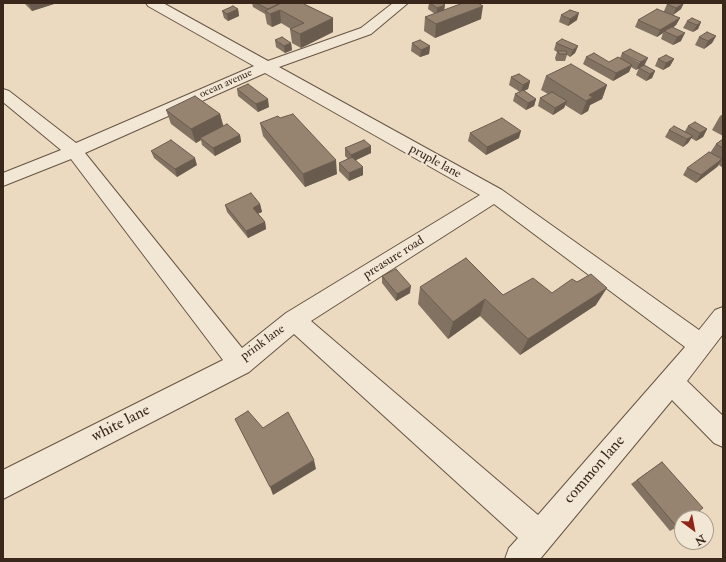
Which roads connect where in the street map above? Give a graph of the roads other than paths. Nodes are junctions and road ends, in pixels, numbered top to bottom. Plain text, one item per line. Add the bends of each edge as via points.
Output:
1 (153, 3) edge
2 (401, 3) edge
3 (265, 67) junction
4 (3, 94) edge
5 (74, 151) junction
6 (3, 180) edge
7 (495, 195) junction
8 (723, 317) edge
9 (294, 320) junction
10 (701, 345) junction
11 (240, 364) junction
12 (671, 382) junction
13 (723, 434) edge
14 (3, 484) edge
15 (539, 536) junction
16 (520, 559) edge

1 - 3 street, pruple lane
2 - 3 street, ocean avenue via 366,31
3 - 5 street, ocean avenue
3 - 7 street, pruple lane
4 - 5 street, prink lane
5 - 6 street, ocean avenue
5 - 11 street, prink lane
7 - 9 street, preasure road
7 - 10 street, pruple lane
8 - 10 street, common lane
9 - 11 street, prink lane
9 - 15 street, prink lane
10 - 12 street, common lane
11 - 14 street, white lane
12 - 13 street
12 - 15 street, common lane
15 - 16 street, common lane

